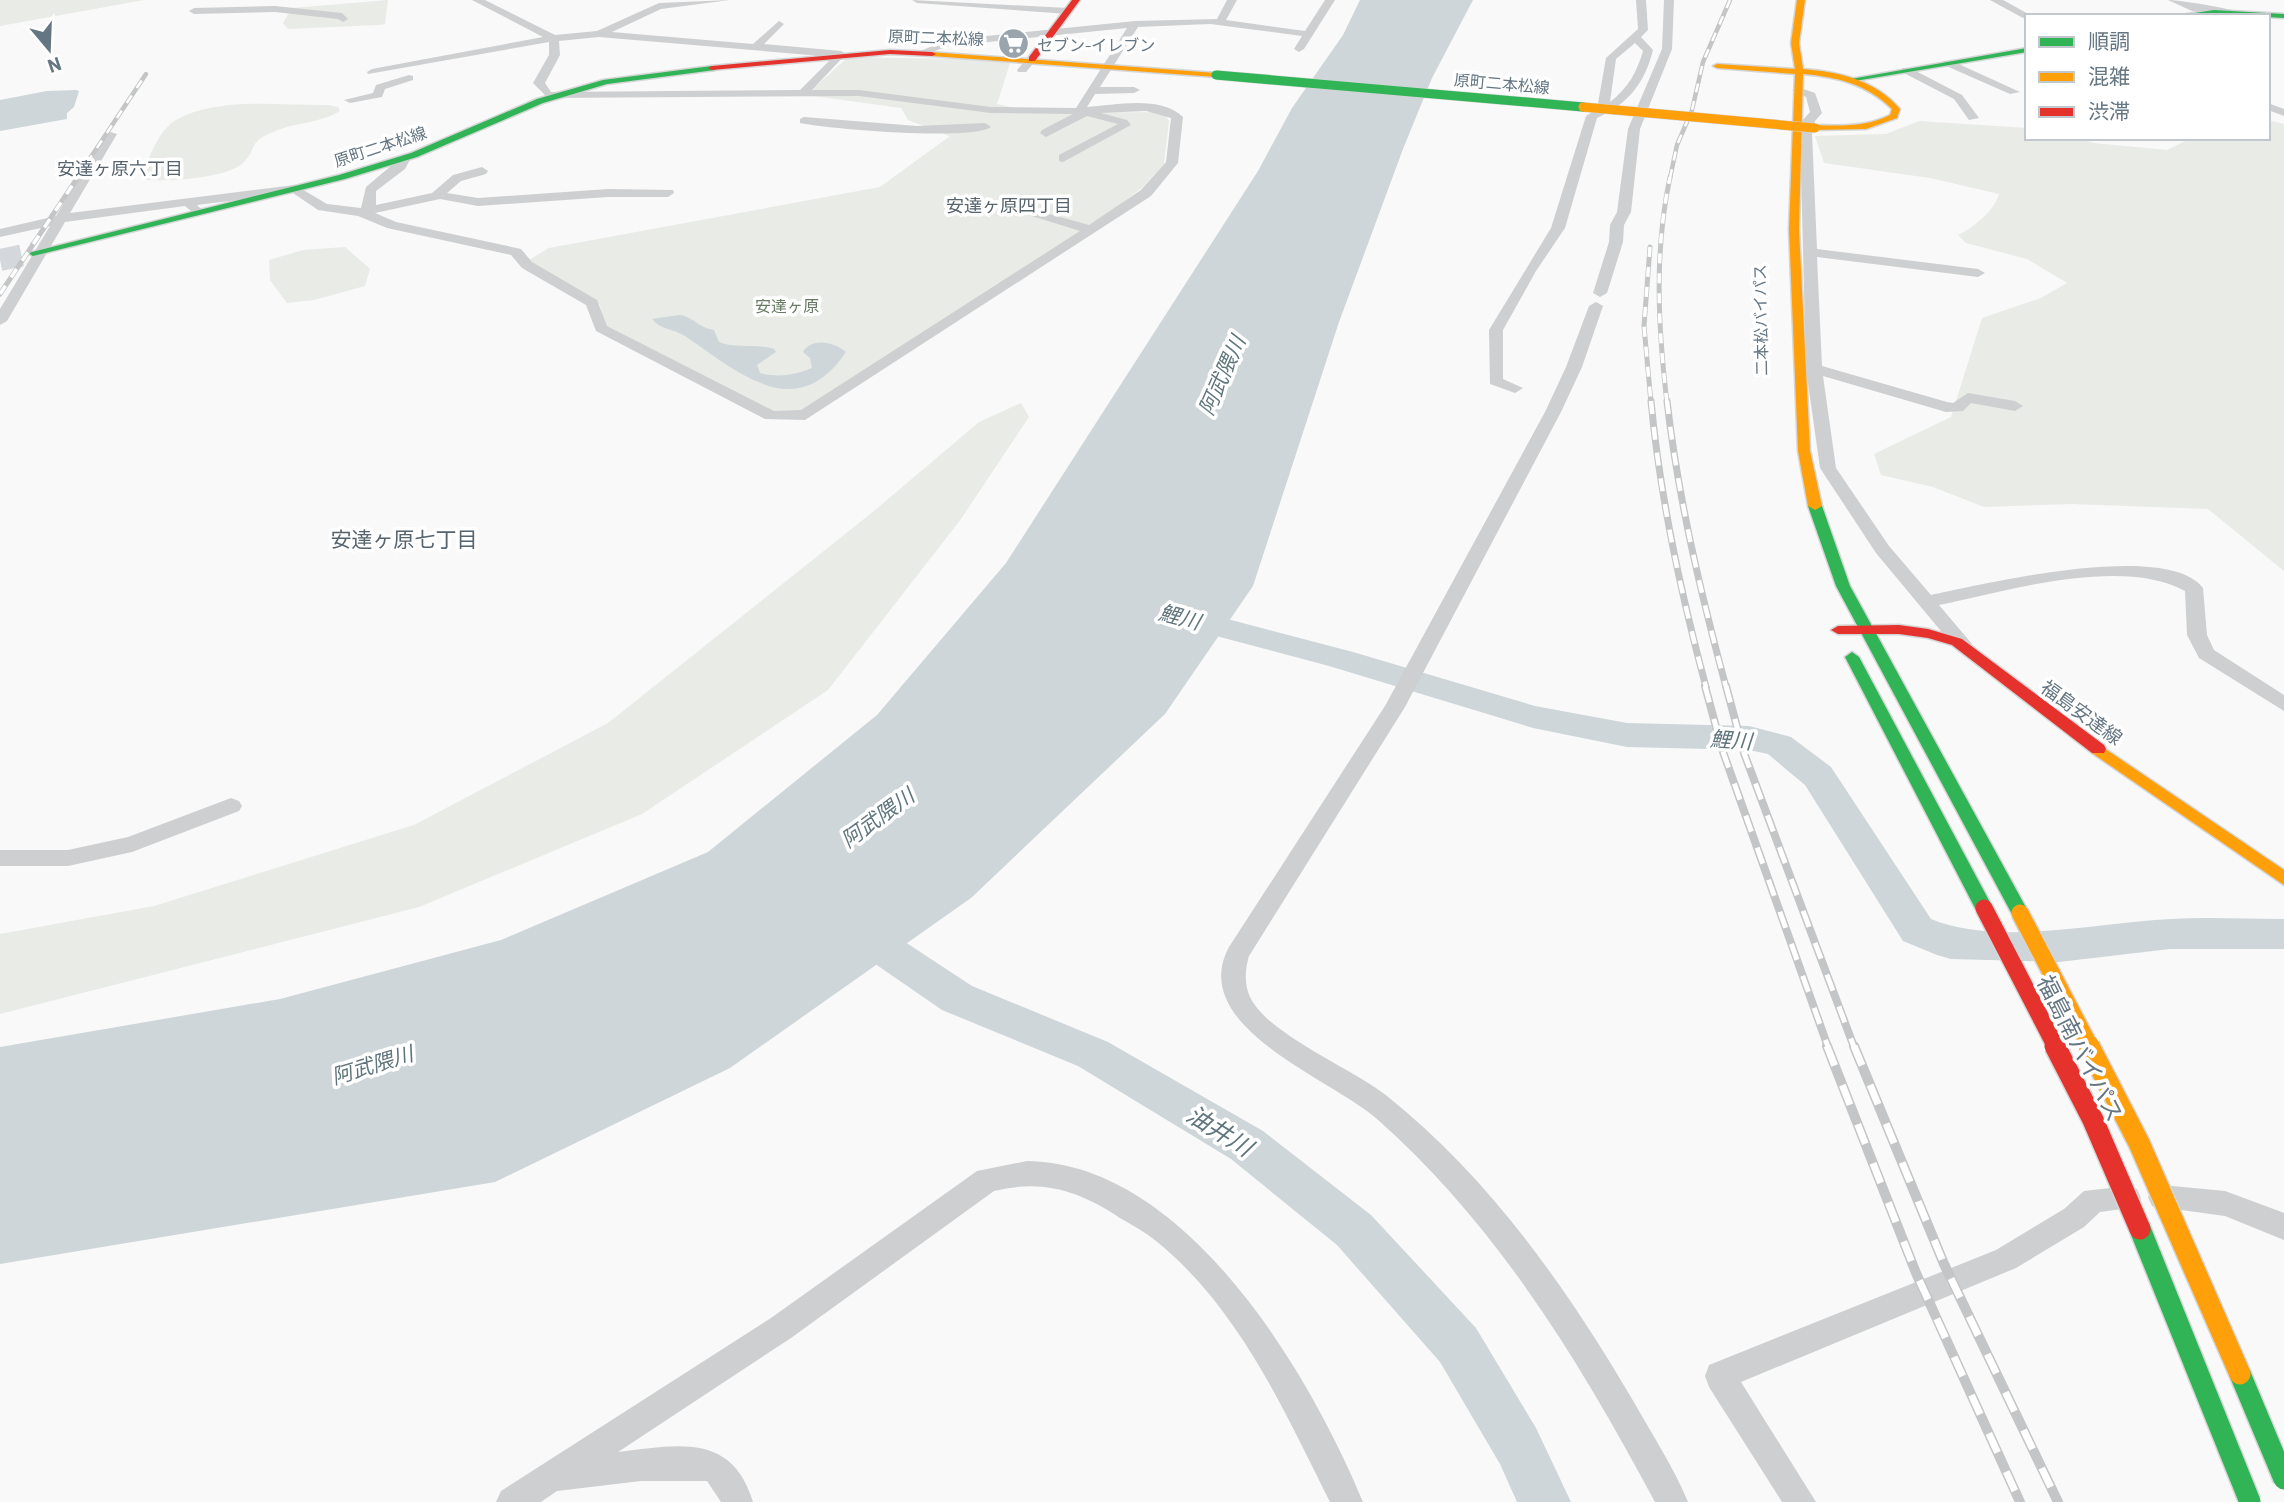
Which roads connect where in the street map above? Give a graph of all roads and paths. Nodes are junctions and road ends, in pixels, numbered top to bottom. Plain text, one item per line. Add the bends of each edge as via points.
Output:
1 (477, 0) edge
2 (671, 0) edge
3 (725, 0) edge
4 (917, 0) edge
5 (923, 0) edge
6 (1232, 0) edge
7 (1330, 0) edge
8 (1641, 0) edge
9 (1669, 0) edge
10 (1797, 0) edge
11 (1995, 0) edge
12 (327, 2) dead end
13 (996, 3) edge
14 (1072, 5) edge
15 (659, 6) junction
16 (2181, 7) edge
17 (194, 11) dead end
18 (2254, 14) edge
19 (323, 15) junction
20 (2025, 15) edge
21 (343, 19) dead end
22 (1142, 21) junction
23 (1220, 22) junction
24 (779, 24) dead end
25 (1053, 32) junction
26 (599, 34) junction
27 (1307, 34) junction
28 (553, 38) junction
29 (1636, 38) junction
30 (756, 46) junction
31 (1299, 49) dead end
32 (2025, 50) edge
33 (923, 52) junction
34 (841, 54) junction
35 (1967, 60) junction
36 (1948, 63) junction
37 (419, 64) junction
38 (1027, 64) junction
39 (1108, 66) junction
40 (1717, 66) dead end
41 (1906, 69) junction
42 (1799, 71) junction
43 (372, 72) dead end
44 (1778, 76) junction
45 (1849, 80) junction
46 (2025, 84) edge
47 (1135, 90) dead end
48 (1798, 90) junction
49 (1091, 91) junction
50 (804, 92) junction
51 (2014, 92) dead end
52 (967, 95) dead end
53 (557, 96) junction
54 (350, 100) dead end
55 (939, 105) junction
56 (1771, 107) dead end
57 (1603, 110) junction
58 (1082, 112) junction
59 (1973, 118) dead end
60 (804, 121) dead end
61 (985, 127) dead end
62 (1046, 133) dead end
63 (111, 134) dead end
64 (1776, 148) dead end
65 (405, 158) junction
66 (1063, 158) dead end
67 (482, 171) dead end
68 (229, 187) dead end
69 (295, 189) junction
70 (668, 193) dead end
71 (438, 196) junction
72 (210, 199) junction
73 (1018, 207) dead end
74 (193, 208) junction
75 (365, 211) junction
76 (61, 219) junction
77 (1089, 229) junction
78 (0, 233) edge
79 (38, 252) junction
80 (1808, 252) junction
81 (1978, 273) dead end
82 (0, 321) edge
83 (1814, 369) junction
84 (1515, 388) dead end
85 (2015, 406) dead end
86 (1928, 601) junction
87 (1836, 624) joint
88 (1867, 629) junction
89 (1962, 644) junction
90 (2284, 704) edge
91 (231, 806) dead end
92 (0, 858) edge
93 (2279, 870) edge
94 (2284, 1227) edge
95 (552, 1476) junction
96 (2284, 1479) edge
97 (512, 1502) edge
98 (737, 1502) edge
99 (1347, 1502) edge
100 (1672, 1502) edge
101 (1800, 1502) edge
102 (2250, 1502) edge

1 - 28 street
2 - 15 street
3 - 15 street
4 - 5 street
5 - 13 street
6 - 23 street
7 - 27 street
8 - 29 street via 1643,30
9 - 100 street via 1667,49 1634,129 1624,212 1574,367 1395,707 1237,954 1231,973 1238,997 1255,1020 1366,1094 1480,1203 1592,1364
10 - 42 main road, 二本松バイパス
10 - 44 main road, 二本松バイパス via 1779,38
11 - 20 street
12 - 19 street via 320,7
13 - 14 street
14 - 25 main road
15 - 26 street
16 - 18 main road
17 - 19 street via 275,9
19 - 21 street
22 - 23 street
22 - 25 street
22 - 39 street
23 - 27 street
24 - 30 street
25 - 33 street via 947,43
25 - 38 main road
26 - 28 street
26 - 30 street
27 - 31 street
28 - 37 street
28 - 53 street via 557,46 539,83 548,95
29 - 57 street via 1615,53 1609,64
29 - 84 street via 1648,50 1639,73 1619,103 1592,116 1559,228 1496,330 1495,381
30 - 34 street
32 - 35 main road
33 - 34 main road, 原町二本松線
33 - 38 main road, 原町二本松線
34 - 50 street
34 - 53 main road, 原町二本松線 via 664,72
35 - 36 main road
35 - 46 street
36 - 41 main road
36 - 51 street
37 - 43 street
37 - 54 street via 419,75 384,84 373,97
38 - 39 main road, 原町二本松線
39 - 49 street
39 - 57 main road, 原町二本松線, bridge
40 - 44 main road, 原町二本松線
41 - 45 main road
41 - 59 street via 1958,97
42 - 44 main road, 原町二本松線
42 - 45 main road, 原町二本松線
42 - 48 main road, 二本松バイパス
45 - 57 main road, 原町二本松線, bridge via 1888,98 1896,109 1894,116 1867,127 1815,128
47 - 49 street
48 - 80 street via 1811,94 1816,113 1806,132
48 - 88 main road, 二本松バイパス via 1794,229 1804,451 1825,540
49 - 58 street
50 - 53 street
50 - 55 street via 859,93
52 - 55 street
53 - 65 main road, 原町二本松線
55 - 58 street
56 - 64 main road
58 - 62 street
58 - 66 street via 1125,125
58 - 77 street via 1158,108 1177,117 1172,163 1146,193
60 - 61 street via 913,129
63 - 76 street
65 - 69 main road, 原町二本松線
65 - 75 street via 370,190
67 - 71 street via 447,183
68 - 72 street via 211,190
69 - 72 street
69 - 74 main road, 原町二本松線
69 - 75 street via 323,207
70 - 71 street via 608,192 478,202
71 - 75 street
72 - 74 street
73 - 77 street
74 - 76 street
74 - 79 main road, 原町二本松線
75 - 77 street via 392,225 516,252 527,265 592,303 601,328 780,418 805,415
76 - 78 street
76 - 79 street
79 - 82 street
80 - 81 street
80 - 83 street
83 - 85 street via 1946,407 1957,408 1968,398
83 - 86 street via 1828,468 1882,549
86 - 89 street
86 - 90 street via 2116,571 2186,580 2194,588 2197,635 2206,654
87 - 88 main road, 福島安達線
87 - 102 main road, 福島南バイパス, bridge via 2093,1120
88 - 89 main road, 福島安達線 via 1943,636
88 - 96 main road, 福島南バイパス, bridge via 2138,1143
89 - 93 main road, 福島安達線 via 2029,699
91 - 92 street via 132,844 68,858
94 - 101 street via 2248,1208 2183,1196 2094,1200 2006,1259 1720,1376
95 - 97 street
95 - 98 street via 672,1462 699,1464 716,1469 733,1489
95 - 99 street via 781,1328 987,1180 1043,1171 1097,1189 1166,1232 1211,1275 1286,1385

